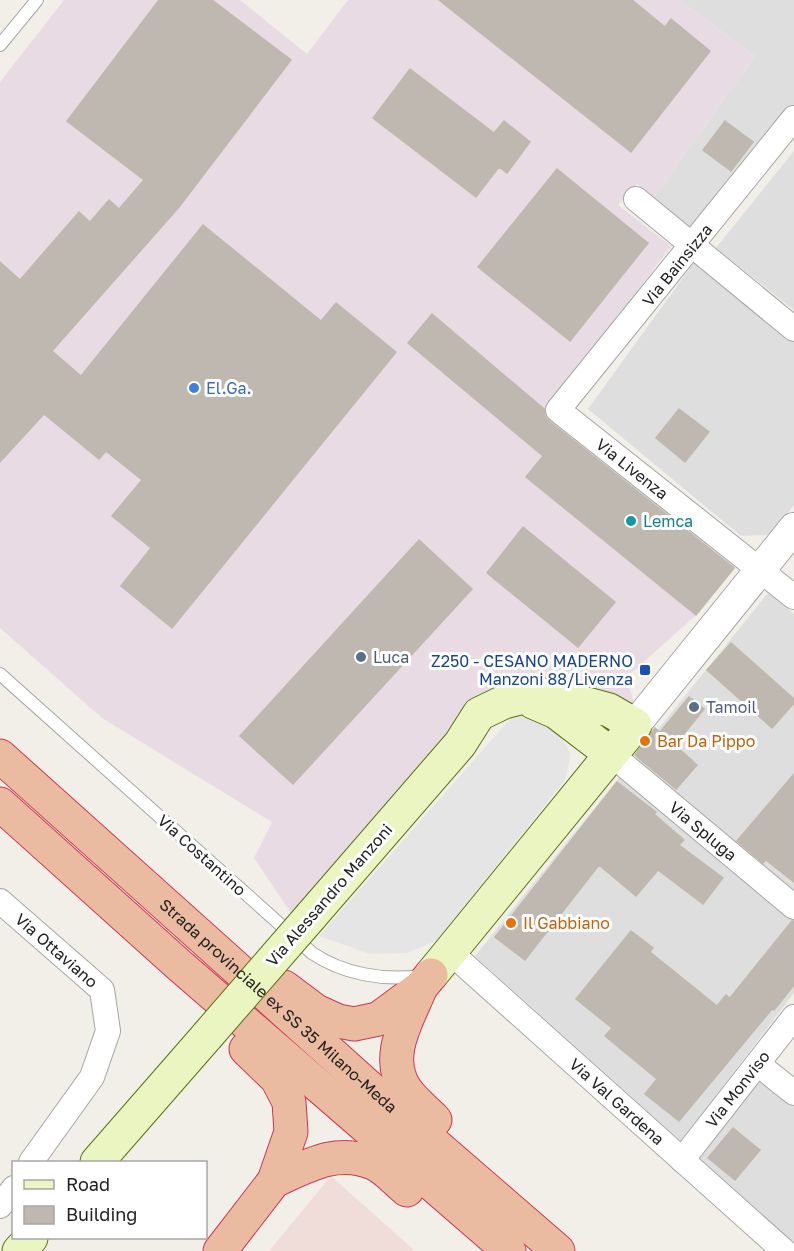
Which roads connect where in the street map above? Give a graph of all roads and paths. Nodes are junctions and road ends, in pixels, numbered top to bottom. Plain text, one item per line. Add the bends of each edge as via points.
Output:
1 (37, 0) edge
2 (0, 45) edge
3 (794, 118) edge
4 (636, 199) dead end
5 (692, 246) junction
6 (794, 329) edge
7 (558, 411) joint
8 (794, 528) edge
9 (761, 570) junction
10 (794, 597) edge
11 (0, 674) edge
12 (523, 697) junction
13 (635, 725) junction
14 (611, 754) junction
15 (0, 756) edge
16 (0, 804) edge
17 (0, 901) edge
18 (794, 908) edge
19 (177, 916) junction
20 (179, 965) junction
21 (434, 971) junction
22 (794, 1017) edge
23 (758, 1064) junction
24 (794, 1093) edge
25 (682, 1160) junction
26 (32, 1161) edge
27 (98, 1161) edge
28 (274, 1181) junction
29 (487, 1190) junction
30 (12, 1191) edge
31 (0, 1206) edge
32 (30, 1239) edge
33 (19, 1251) edge
34 (220, 1251) edge
35 (507, 1251) edge
36 (558, 1251) edge
37 (784, 1251) edge

1 - 2 lane
3 - 5 street, Via Bainsizza
4 - 5 street
5 - 6 street
5 - 7 street, Via Bainsizza
7 - 9 street, Via Livenza
8 - 9 street
9 - 10 street, Via Livenza
9 - 13 street
11 - 21 lane, Via Costantino via 312,953 356,972 404,978
12 - 13 main road, Via Alessandro Manzoni via 546,695 572,700 609,710
12 - 14 main road via 556,712
12 - 27 main road, Via Alessandro Manzoni, bridge via 479,714 460,744
13 - 14 main road
14 - 18 street, Via Spluga
14 - 21 main road
15 - 19 highway, Strada provinciale ex SS 35 Milano-Meda
16 - 20 highway, Strada provinciale ex SS 35 Milano-Meda
17 - 26 street, Via Ottaviano via 102,990 108,1031 92,1077
19 - 21 highway via 222,931 288,992 338,1021 354,1024 378,1018
19 - 29 highway, Strada provinciale ex SS 35 Milano-Meda
20 - 28 highway via 189,994 277,1079 289,1102 291,1132
20 - 35 highway, Strada provinciale ex SS 35 Milano-Meda
21 - 25 street, Via Val Gardena
21 - 29 highway via 399,1040 397,1071 414,1099 470,1152
22 - 23 street, Via Monviso
23 - 24 street
23 - 25 street, Via Monviso
25 - 37 street, Via Val Gardena
28 - 34 highway
28 - 35 highway via 327,1158 350,1157 375,1164 476,1244
29 - 36 highway, Strada provinciale ex SS 35 Milano-Meda
30 - 31 street
32 - 33 main road

